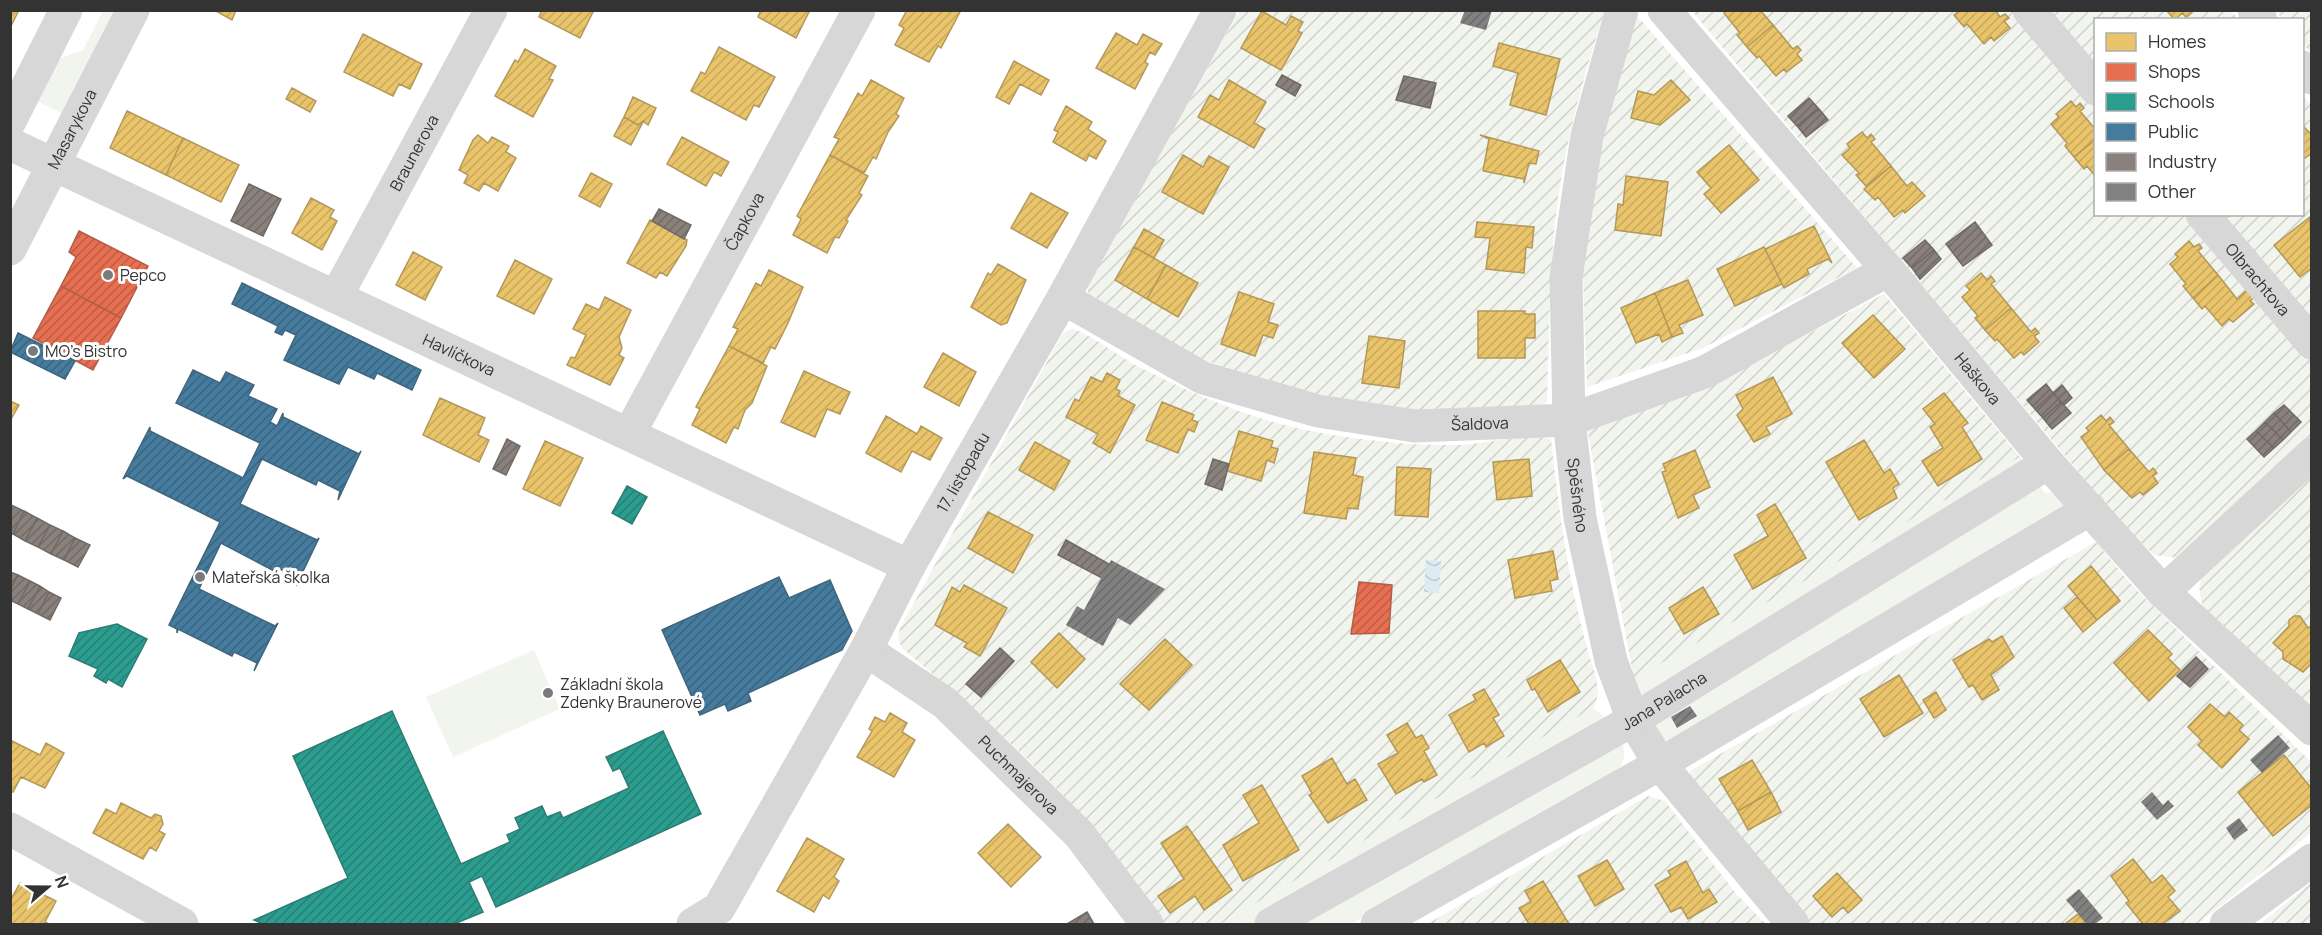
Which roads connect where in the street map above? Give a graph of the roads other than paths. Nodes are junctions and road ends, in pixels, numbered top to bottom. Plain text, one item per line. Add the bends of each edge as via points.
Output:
1 (66, 10) edge
2 (133, 10) edge
3 (491, 10) edge
4 (859, 10) edge
5 (1220, 10) edge
6 (1622, 10) edge
7 (1664, 10) edge
8 (2029, 10) edge
9 (2094, 87) edge
10 (10, 121) edge
11 (10, 144) edge
12 (54, 165) junction
13 (2204, 216) edge
14 (10, 249) edge
15 (1888, 270) junction
16 (336, 297) junction
17 (1063, 297) junction
18 (2312, 343) edge
19 (1569, 420) junction
20 (629, 434) junction
21 (2312, 454) edge
22 (2048, 463) junction
23 (2090, 509) junction
24 (909, 566) junction
25 (2163, 592) junction
26 (866, 650) junction
27 (1633, 720) junction
28 (2312, 729) edge
29 (1660, 764) junction
30 (10, 830) edge
31 (2312, 860) edge
32 (182, 924) edge
33 (693, 924) edge
34 (1147, 924) edge
35 (1271, 924) edge
36 (1377, 924) edge
37 (1793, 924) edge
38 (2226, 924) edge

1 - 10 street
2 - 12 street, Masarykova
3 - 16 street, Braunerova
4 - 20 street, Čapkova
5 - 17 street, 17. listopadu
6 - 19 street, Spěšného via 1587,136 1566,278
7 - 15 street, Haškova
8 - 9 street
11 - 12 street, Havlíčkova
12 - 14 street, Masarykova
12 - 16 street, Havlíčkova
13 - 18 street, Olbrachtova
15 - 19 street, Šaldova via 1706,372
15 - 22 street, Haškova
16 - 20 street, Havlíčkova
17 - 19 street, Šaldova via 1203,378 1318,411 1415,426
17 - 24 street, 17. listopadu
19 - 27 street, Spěšného via 1580,518 1611,661
20 - 24 street, Havlíčkova
21 - 25 street
22 - 23 street, Haškova
22 - 27 street, Jana Palacha
23 - 25 street, Haškova
23 - 29 street
24 - 26 street, 17. listopadu
25 - 28 street, Haškova
26 - 33 street, 17. listopadu via 719,908
26 - 34 street, Puchmajerova via 945,703 1079,834
27 - 29 street, Spěšného
27 - 35 street, Jana Palacha
29 - 36 street
29 - 37 street, Spěšného
30 - 32 street
31 - 38 street

